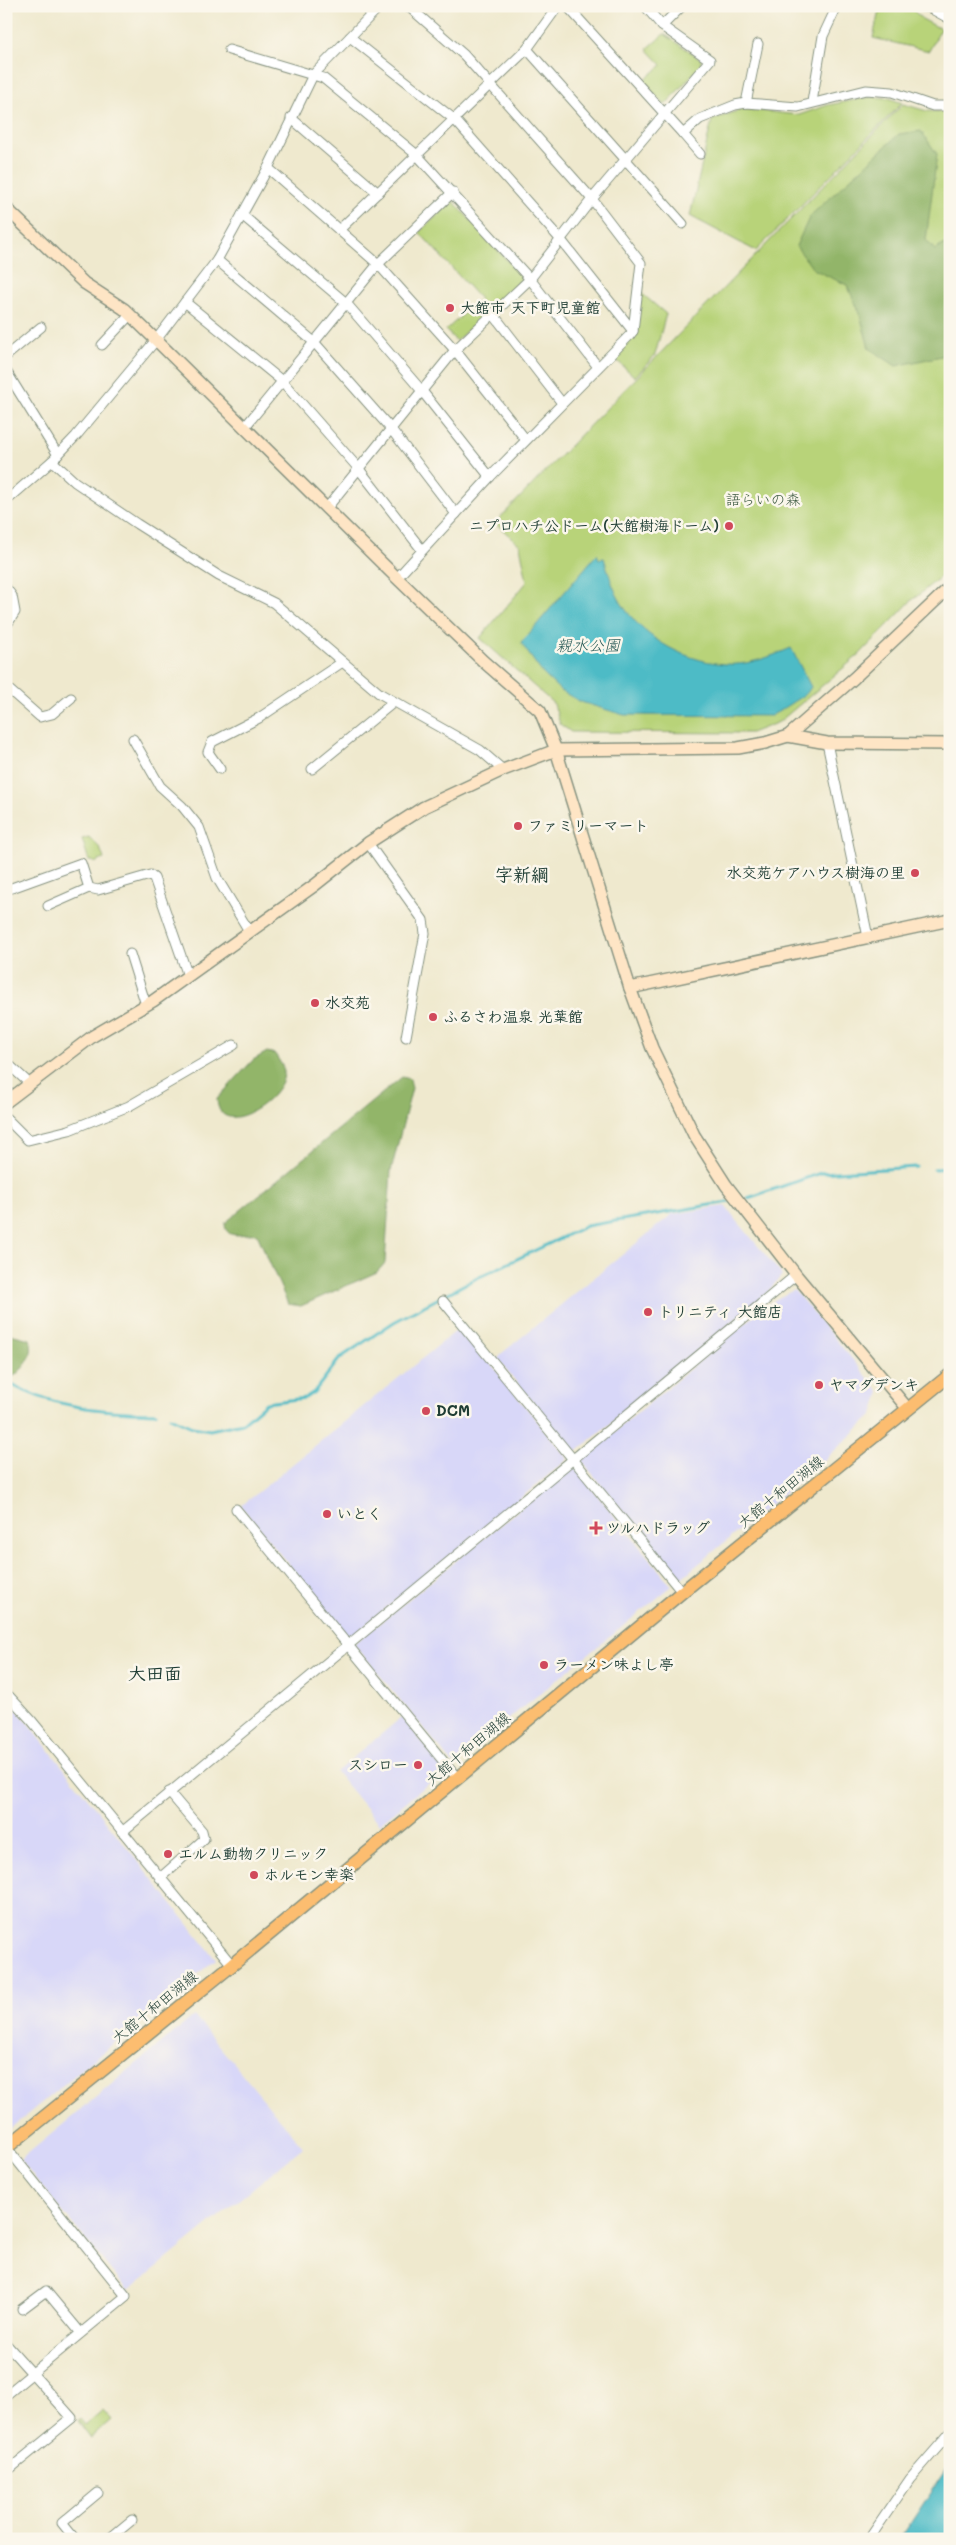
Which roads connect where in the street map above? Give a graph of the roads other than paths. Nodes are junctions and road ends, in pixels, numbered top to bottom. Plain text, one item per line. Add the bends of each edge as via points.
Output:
1 (380, 6) edge
2 (408, 6) edge
3 (558, 6) edge
4 (567, 6) edge
5 (645, 6) edge
6 (682, 6) edge
7 (837, 6) edge
8 (909, 6) edge
9 (950, 18) edge
10 (662, 26) junction
11 (350, 37) junction
12 (758, 44) dead end
13 (527, 49) junction
14 (229, 50) dead end
15 (313, 75) junction
16 (490, 87) junction
17 (812, 102) junction
18 (746, 103) junction
19 (950, 106) edge
20 (665, 114) junction
21 (291, 118) junction
22 (455, 120) junction
23 (683, 134) junction
24 (700, 154) dead end
25 (417, 155) junction
26 (625, 160) junction
27 (268, 168) junction
28 (453, 192) junction
29 (378, 193) junction
30 (592, 199) junction
31 (6, 208) edge
32 (242, 215) junction
33 (683, 224) dead end
34 (339, 230) junction
35 (561, 240) junction
36 (217, 260) junction
37 (378, 264) junction
38 (530, 279) junction
39 (185, 302) junction
40 (346, 303) junction
41 (493, 314) junction
42 (130, 315) junction
43 (41, 327) dead end
44 (632, 330) junction
45 (156, 340) junction
46 (314, 342) junction
47 (102, 345) dead end
48 (455, 350) junction
49 (6, 356) edge
50 (598, 367) junction
51 (6, 371) edge
52 (282, 381) junction
53 (422, 391) junction
54 (562, 404) junction
55 (244, 428) junction
56 (391, 430) junction
57 (526, 440) junction
58 (55, 458) junction
59 (359, 469) junction
60 (490, 477) junction
61 (6, 501) edge
62 (326, 509) junction
63 (456, 514) junction
64 (422, 550) junction
65 (397, 578) junction
66 (950, 587) edge
67 (6, 588) edge
68 (6, 626) edge
69 (341, 663) junction
70 (6, 687) edge
71 (71, 698) dead end
72 (394, 702) junction
73 (788, 736) junction
74 (133, 739) dead end
75 (827, 743) junction
76 (950, 744) edge
77 (556, 750) junction
78 (220, 769) dead end
79 (312, 769) dead end
80 (503, 770) junction
81 (368, 843) junction
82 (89, 888) junction
83 (6, 890) edge
84 (48, 906) dead end
85 (950, 920) edge
86 (249, 931) junction
87 (868, 938) junction
88 (130, 954) dead end
89 (188, 976) junction
90 (630, 988) junction
91 (146, 1005) junction
92 (406, 1037) dead end
93 (234, 1045) dead end
94 (6, 1062) edge
95 (30, 1084) junction
96 (6, 1102) edge
97 (6, 1118) edge
98 (796, 1275) junction
99 (443, 1301) dead end
100 (950, 1375) edge
101 (908, 1409) junction
102 (574, 1460) junction
103 (236, 1509) dead end
104 (682, 1592) junction
105 (348, 1646) junction
106 (6, 1699) edge
107 (458, 1779) junction
108 (169, 1792) junction
109 (122, 1832) junction
110 (160, 1878) junction
111 (232, 1965) junction
112 (7, 2148) edge
113 (22, 2309) dead end
114 (80, 2332) junction
115 (6, 2344) edge
116 (32, 2374) junction
117 (6, 2395) edge
118 (950, 2433) edge
119 (6, 2472) edge
120 (98, 2493) dead end
121 (132, 2520) dead end
122 (75, 2539) edge
123 (109, 2539) edge
124 (869, 2539) edge

1 - 11 street
2 - 16 street via 464,55
3 - 13 street
4 - 20 street
5 - 10 street
6 - 10 street
7 - 17 street via 823,36
8 - 9 street via 928,7
10 - 20 street via 710,60
11 - 15 street
11 - 22 street
12 - 18 street
13 - 16 street
13 - 26 street
14 - 15 street
15 - 21 street
15 - 25 street via 323,78
16 - 22 street
16 - 30 street
17 - 18 street via 798,107
17 - 19 street via 866,90 892,92 933,106
18 - 23 street via 700,119
20 - 23 street
20 - 26 street
21 - 27 street
21 - 29 street
22 - 25 street
22 - 35 street
23 - 24 street
25 - 28 street
25 - 29 street
26 - 30 street
26 - 33 street
27 - 32 street
27 - 34 street
28 - 37 street
28 - 38 street
29 - 34 street
30 - 35 street
30 - 44 street via 640,263
31 - 42 street via 84,283
32 - 36 street
32 - 40 street
34 - 37 street
35 - 38 street
35 - 44 street
36 - 39 street
36 - 46 street
37 - 40 street
37 - 48 street
38 - 41 street
38 - 50 street
39 - 45 street
39 - 52 street
40 - 46 street
40 - 53 street
41 - 48 street
41 - 54 street
42 - 45 street
42 - 47 street
43 - 49 street
44 - 50 street
45 - 55 street
45 - 58 street
46 - 52 street
46 - 56 street
48 - 53 street
48 - 57 street
50 - 54 street
51 - 58 street
52 - 55 street
52 - 59 street
53 - 56 street
53 - 60 street
54 - 57 street
55 - 62 street
56 - 59 street
56 - 63 street
57 - 60 street
58 - 61 street
58 - 69 street via 75,482 137,524 219,576 274,603
59 - 62 street
59 - 64 street
60 - 63 street
62 - 65 street
63 - 64 street
64 - 65 street
65 - 77 street via 540,711
66 - 73 street
67 - 68 street via 12,596 15,612
69 - 72 street
69 - 78 street via 259,718 212,742 208,752
70 - 71 street via 40,718 52,714
72 - 79 street
72 - 80 street via 480,750
73 - 75 street
73 - 77 street via 738,748
74 - 86 street via 160,786 200,828 216,878
75 - 76 street
75 - 87 street
77 - 80 street
77 - 90 street
80 - 81 street via 424,807
81 - 86 street
81 - 92 street via 423,920 425,933
82 - 83 street via 81,863
82 - 84 street
82 - 89 street via 98,890 150,875 154,878
85 - 87 street
86 - 89 street
87 - 90 street
88 - 91 street
89 - 91 street
90 - 98 street via 652,1048 694,1135 726,1185
91 - 95 street via 93,1036
93 - 97 street via 129,1106 69,1130 28,1140
94 - 95 street
95 - 96 street
98 - 101 street
98 - 102 street
99 - 102 street
100 - 101 main road, 大館十和田湖線
101 - 104 main road, 大館十和田湖線
102 - 104 street
102 - 105 street
103 - 105 street
104 - 107 main road, 大館十和田湖線
105 - 107 street
105 - 108 street
106 - 109 street via 9,1696 32,1721
107 - 111 main road, 大館十和田湖線
108 - 109 street
108 - 110 street via 202,1831 204,1839
109 - 110 street
110 - 111 street
111 - 112 main road, 大館十和田湖線
112 - 114 street via 126,2296
113 - 114 street via 46,2291
114 - 116 street
115 - 116 street
116 - 117 street
116 - 119 street via 72,2418
118 - 124 street via 910,2479
120 - 122 street via 62,2523
121 - 123 street

